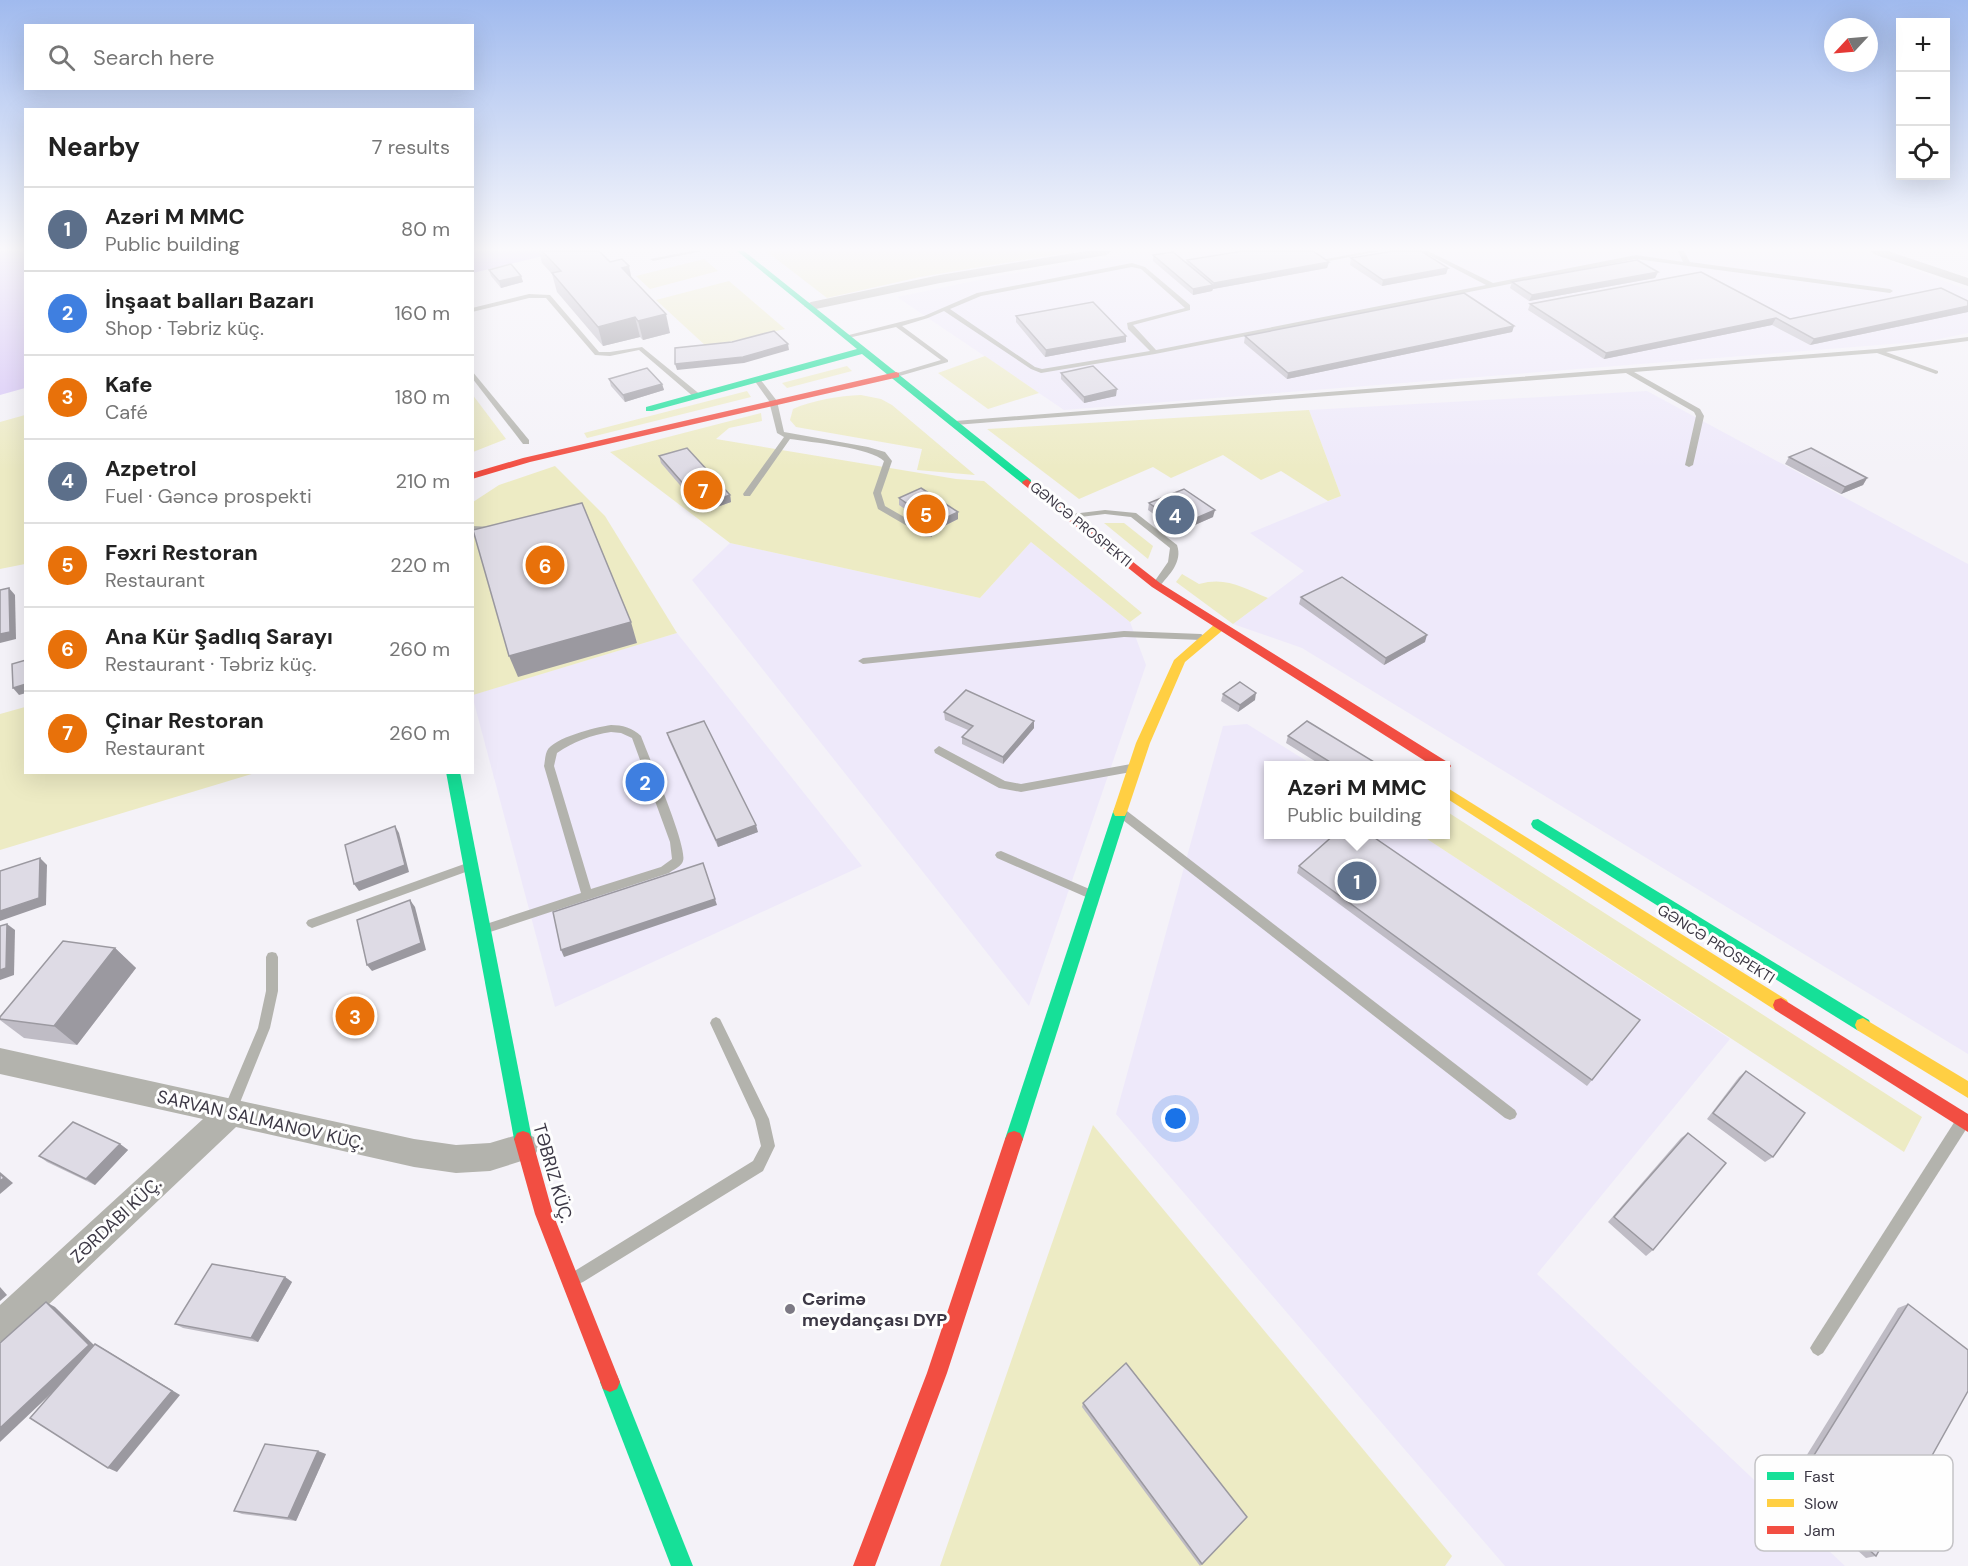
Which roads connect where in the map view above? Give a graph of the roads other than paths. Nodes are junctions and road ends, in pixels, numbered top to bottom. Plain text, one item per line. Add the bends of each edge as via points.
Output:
1 (571, 324) edge
2 (814, 324) edge
3 (833, 324) edge
4 (968, 324) edge
5 (1130, 324) edge
6 (1295, 324) edge
7 (897, 325) joint
8 (848, 336) junction
9 (1968, 339) edge
10 (866, 350) junction
11 (1876, 351) junction
12 (1155, 352) junction
13 (850, 354) junction
14 (1629, 372) junction
15 (1936, 372) dead end
16 (474, 375) edge
17 (896, 375) junction
18 (879, 378) junction
19 (758, 380) junction
20 (698, 396) junction
21 (772, 401) junction
22 (640, 412) dead end
23 (955, 423) junction
24 (788, 436) junction
25 (531, 440) joint
26 (508, 449) dead end
27 (492, 456) dead end
28 (978, 460) dead end
29 (474, 465) edge
30 (1689, 465) dead end
31 (474, 475) edge
32 (747, 494) dead end
33 (1071, 516) junction
34 (474, 528) edge
35 (502, 528) edge
36 (928, 536) dead end
37 (1156, 585) junction
38 (1179, 622) dead end
39 (1220, 627) junction
40 (1209, 641) junction
41 (863, 661) dead end
42 (939, 750) dead end
43 (1437, 761) edge
44 (1135, 768) junction
45 (453, 774) edge
46 (1450, 795) edge
47 (1120, 812) junction
48 (1526, 816) dead end
49 (1001, 855) dead end
50 (470, 866) junction
51 (587, 895) junction
52 (1093, 895) junction
53 (312, 923) dead end
54 (481, 930) junction
55 (272, 957) dead end
56 (716, 1023) dead end
57 (0, 1061) edge
58 (1968, 1090) edge
59 (230, 1113) junction
60 (1510, 1114) dead end
61 (1965, 1123) edge
62 (524, 1147) junction
63 (570, 1282) junction
64 (0, 1326) edge
65 (1818, 1348) dead end
66 (682, 1566) edge
67 (864, 1566) edge

1 - 20 lane via 597,354 632,348 644,350
2 - 13 main road
3 - 8 main road, GƏNCƏ PROSPEKTI
4 - 12 lane via 1041,371
5 - 12 lane
6 - 12 lane
7 - 8 lane
7 - 17 lane via 946,361
8 - 10 main road, GƏNCƏ PROSPEKTI
9 - 11 lane
10 - 13 main road
10 - 17 main road, GƏNCƏ PROSPEKTI
11 - 14 lane
11 - 15 lane
13 - 18 main road
13 - 19 main road
14 - 23 lane
14 - 30 lane via 1697,411 1700,416
16 - 25 lane
17 - 18 main road
17 - 23 main road, GƏNCƏ PROSPEKTI
18 - 21 main road
18 - 28 main road
19 - 20 main road
19 - 21 lane
20 - 22 main road
21 - 24 lane via 778,428
21 - 31 main road
23 - 33 main road, GƏNCƏ PROSPEKTI
24 - 32 lane
24 - 36 lane via 882,454 888,461 877,493 881,507
25 - 26 main road
27 - 29 main road
33 - 37 main road, GƏNCƏ PROSPEKTI
33 - 37 lane via 1123,512 1133,515 1174,547 1177,553 1173,563
34 - 35 lane
37 - 39 main road, GƏNCƏ PROSPEKTI
38 - 40 main road
39 - 40 main road
39 - 43 main road, GƏNCƏ PROSPEKTI
40 - 41 lane via 1124,634
40 - 44 main road via 1188,651 1174,669
42 - 44 lane via 1003,785 1021,788
44 - 47 main road
45 - 50 main road, TƏBRIZ KÜÇ.
46 - 61 main road, GƏNCƏ PROSPEKTI
47 - 52 main road
47 - 60 lane
48 - 58 main road, GƏNCƏ PROSPEKTI
49 - 52 lane
50 - 53 lane
50 - 54 main road, TƏBRIZ KÜÇ.
51 - 51 lane via 665,870 678,861 676,842 636,736 621,728 599,730 552,751 549,766
51 - 54 lane
52 - 67 main road via 937,1373
54 - 62 main road, TƏBRIZ KÜÇ.
55 - 59 lane via 272,991 264,1028
56 - 63 lane via 762,1119 768,1146 758,1166
57 - 59 street, SARVAN SALMANOV KÜÇ.
59 - 62 street, SARVAN SALMANOV KÜÇ. via 414,1154 456,1159 490,1157
59 - 64 street, ZƏRDABI KÜÇ.
61 - 65 lane
62 - 63 main road, TƏBRIZ KÜÇ.
63 - 66 main road, TƏBRIZ KÜÇ.

